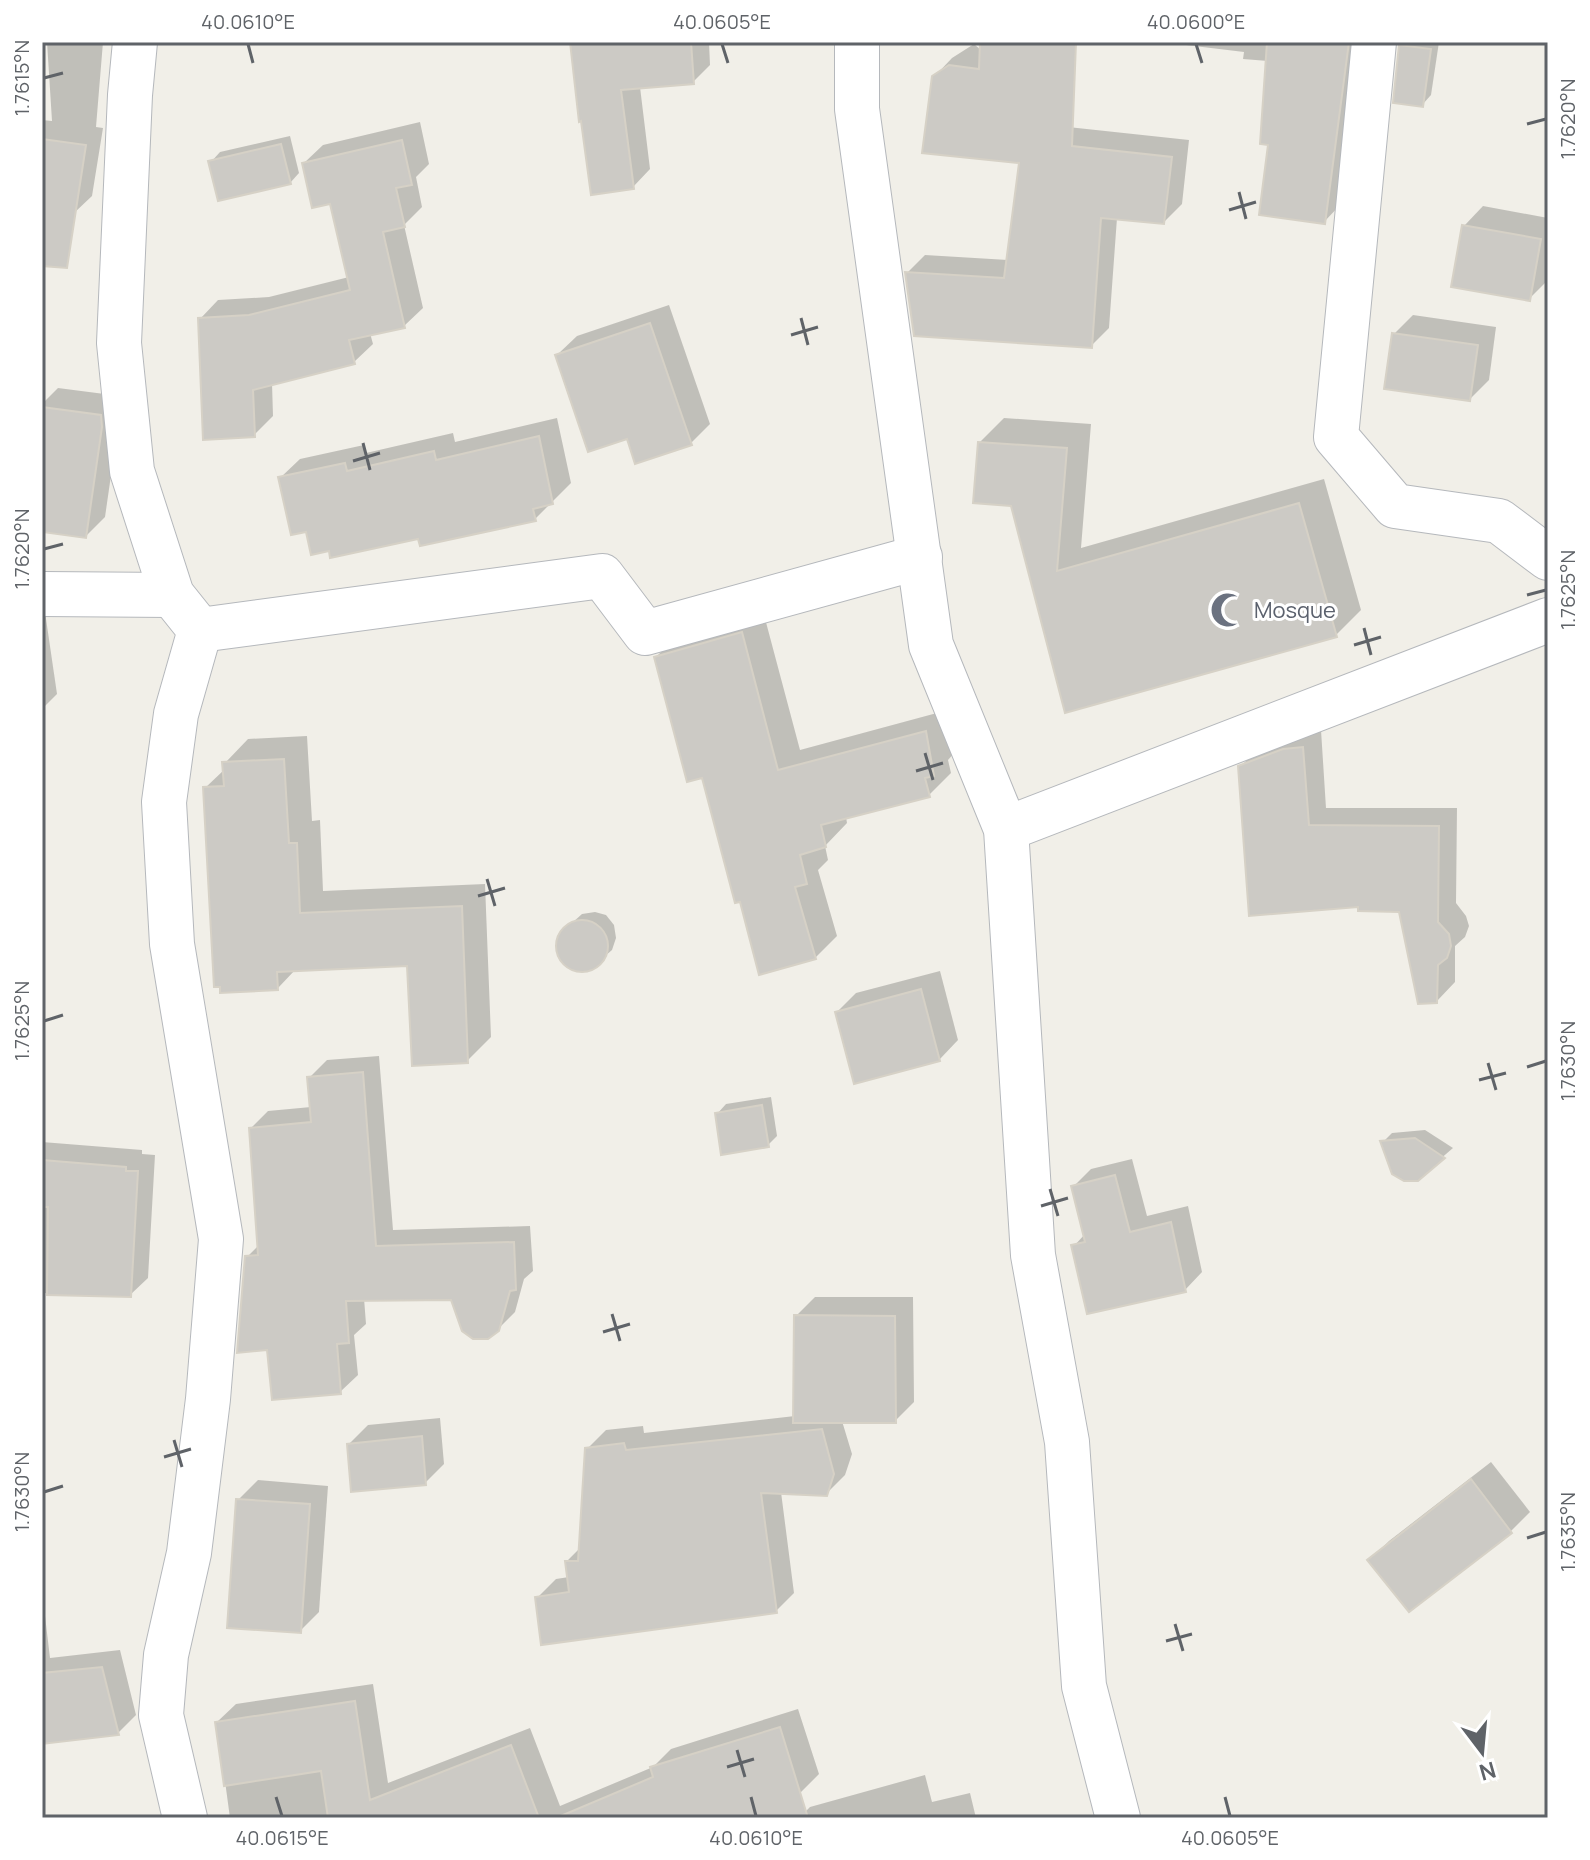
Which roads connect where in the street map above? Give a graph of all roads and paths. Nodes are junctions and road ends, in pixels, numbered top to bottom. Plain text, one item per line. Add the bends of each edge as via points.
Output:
1 (135, 42) edge
2 (857, 42) edge
3 (1374, 42) edge
4 (920, 557) junction
5 (1548, 558) edge
6 (42, 594) edge
7 (172, 595) junction
8 (1548, 620) edge
9 (200, 630) junction
10 (1006, 829) junction
11 (185, 1818) edge
12 (1118, 1818) edge

1 - 7 street via 119,343 132,471
2 - 4 street via 857,109
3 - 5 street via 1336,437 1395,506 1499,521
4 - 9 street via 645,633 602,576
4 - 10 street via 931,645
6 - 7 street
7 - 9 street
8 - 10 street
9 - 11 street via 176,714 164,802 172,944 221,1239 189,1553 166,1655 161,1715
10 - 12 street via 1033,1255 1067,1442 1084,1686

